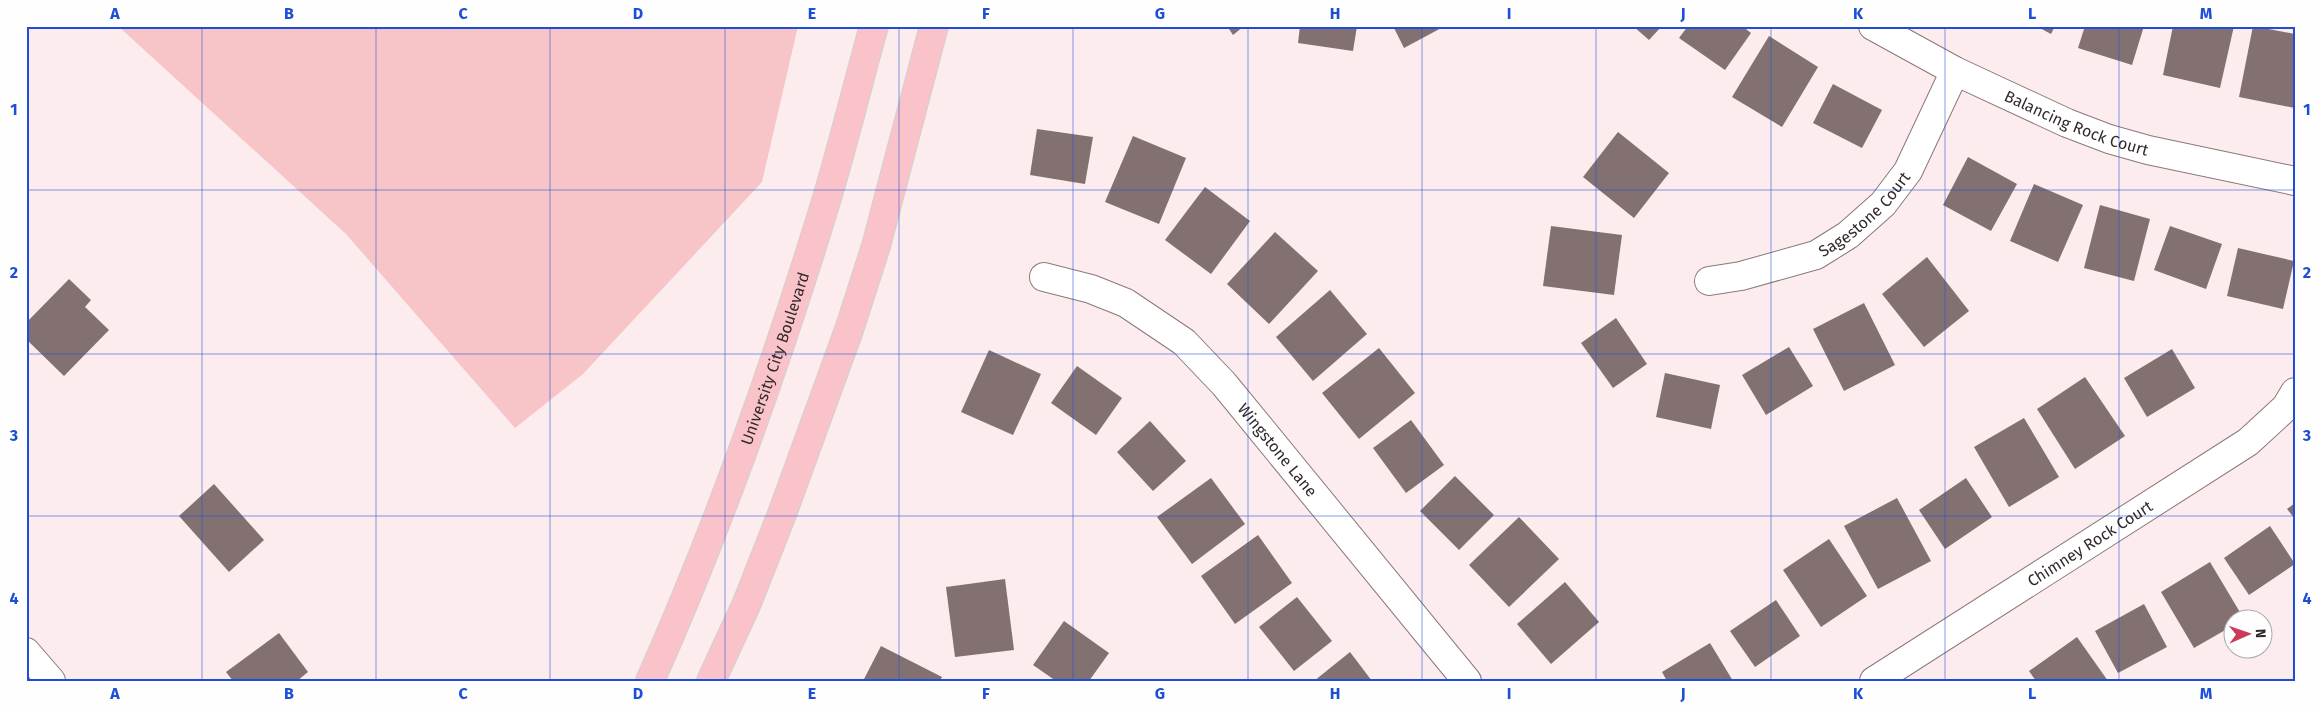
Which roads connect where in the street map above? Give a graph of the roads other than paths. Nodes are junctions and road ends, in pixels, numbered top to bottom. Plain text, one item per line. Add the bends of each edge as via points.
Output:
1 (874, 26) edge
2 (934, 26) edge
3 (1873, 26) edge
4 (1955, 71) junction
5 (2295, 181) edge
6 (1044, 277) dead end
7 (1709, 281) dead end
8 (2295, 392) edge
9 (26, 652) edge
10 (51, 681) edge
11 (650, 681) edge
12 (711, 681) edge
13 (1467, 681) edge
14 (1874, 681) edge

1 - 11 main road, University City Boulevard via 827,198 745,447 692,588
2 - 12 main road via 876,246 849,330 782,514 747,603
3 - 4 street, Balancing Rock Court
4 - 5 street, Balancing Rock Court via 2109,139
4 - 7 street, Sagestone Court via 1908,171 1883,204 1848,234 1816,255
6 - 13 street, Wingstone Lane via 1091,289 1126,303 1184,342 1224,384
8 - 14 street, Chimney Rock Court via 2286,407 2248,442
9 - 10 street

